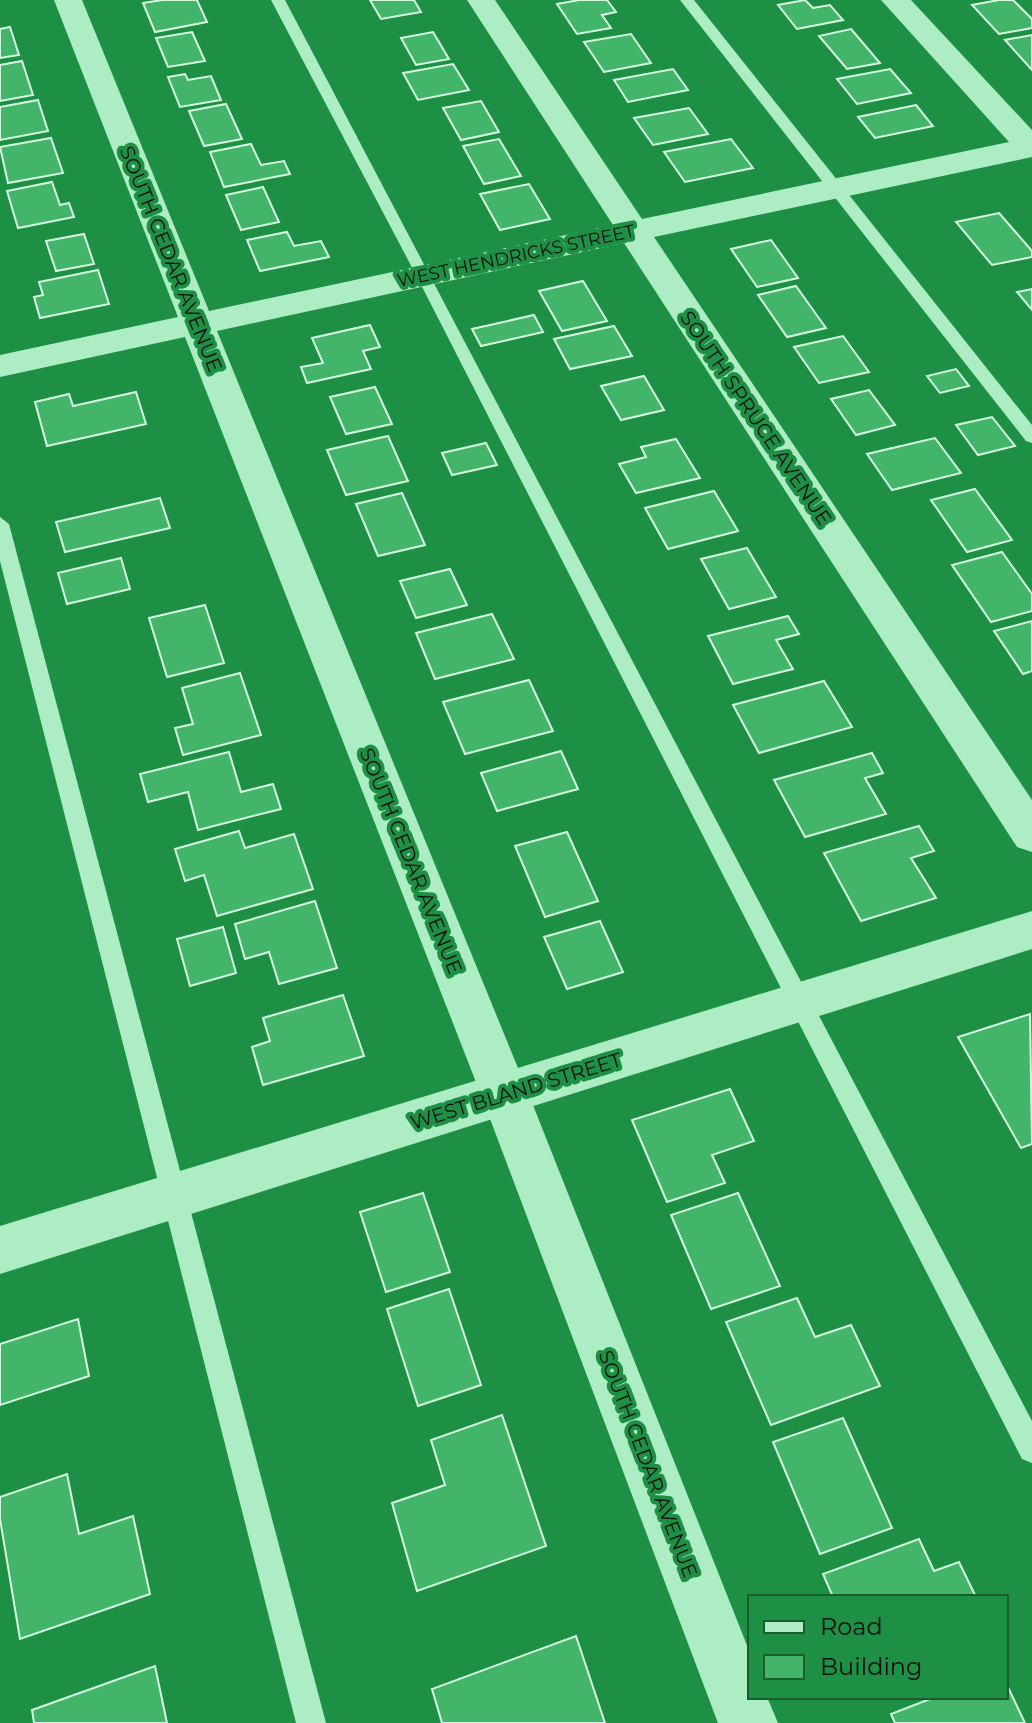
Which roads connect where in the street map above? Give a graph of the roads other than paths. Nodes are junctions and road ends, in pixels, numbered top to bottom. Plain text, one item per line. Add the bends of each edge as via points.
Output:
1 (68, 0) edge
2 (278, 0) edge
3 (481, 0) edge
4 (687, 0) edge
5 (895, 0) edge
6 (1031, 147) edge
7 (835, 188) junction
8 (632, 231) junction
9 (424, 275) junction
10 (196, 324) junction
11 (0, 366) edge
12 (1032, 437) edge
13 (0, 524) edge
14 (1032, 835) edge
15 (1032, 930) edge
16 (801, 1002) junction
17 (505, 1095) junction
18 (175, 1196) junction
19 (0, 1250) edge
20 (1032, 1449) edge
21 (311, 1723) edge
22 (748, 1723) edge

1 - 10 street, SOUTH CEDAR AVENUE
2 - 9 lane
3 - 8 street, SOUTH SPRUCE AVENUE
4 - 7 lane
5 - 6 street
6 - 7 street, WEST HENDRICKS STREET
7 - 8 street, WEST HENDRICKS STREET
7 - 12 lane
8 - 9 street, WEST HENDRICKS STREET
8 - 14 street, SOUTH SPRUCE AVENUE
9 - 10 street, WEST HENDRICKS STREET
9 - 16 lane
10 - 11 street, WEST HENDRICKS STREET
10 - 17 street, SOUTH CEDAR AVENUE
13 - 18 lane
15 - 16 street, WEST BLAND STREET
16 - 17 street, WEST BLAND STREET
16 - 20 lane
17 - 18 street, WEST BLAND STREET
17 - 22 street, SOUTH CEDAR AVENUE
18 - 19 street, WEST BLAND STREET
18 - 21 lane

